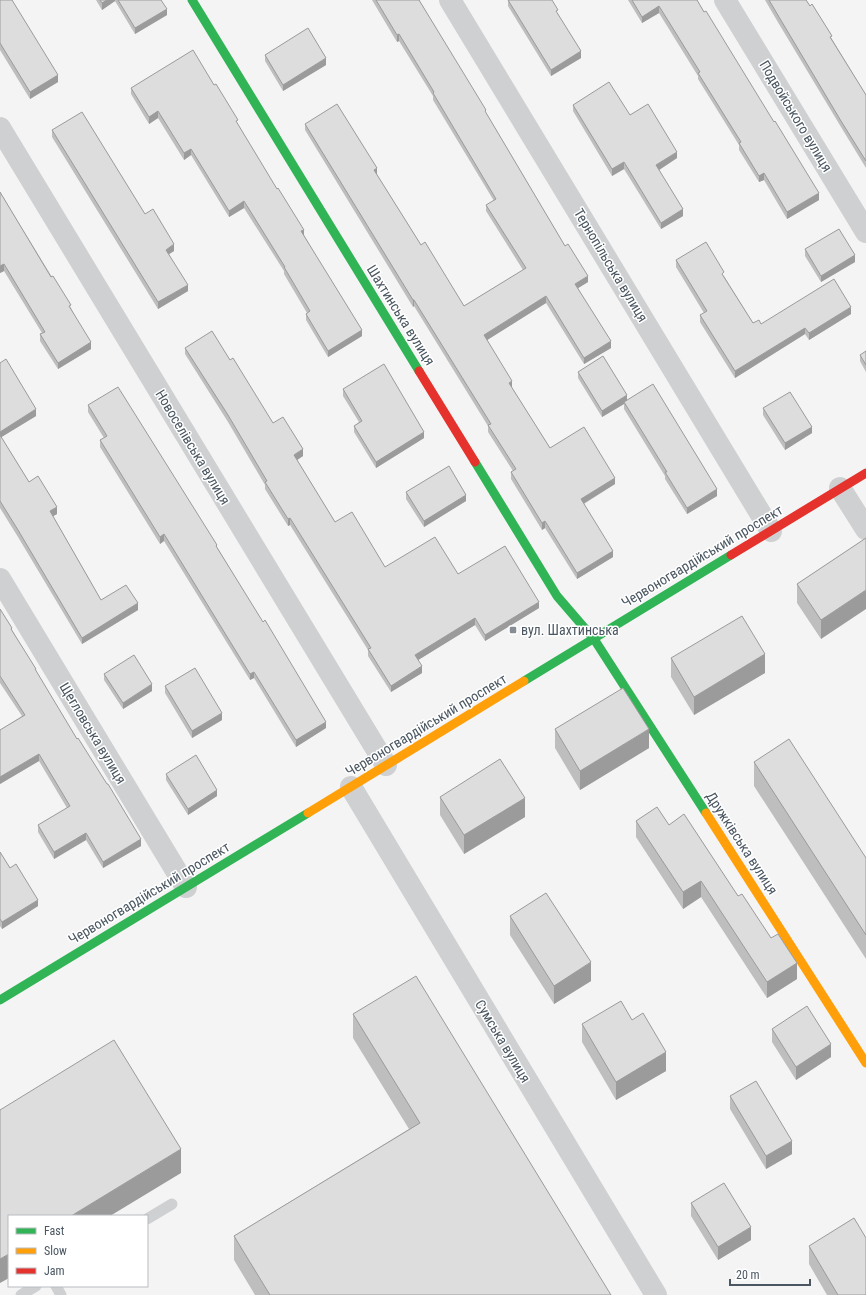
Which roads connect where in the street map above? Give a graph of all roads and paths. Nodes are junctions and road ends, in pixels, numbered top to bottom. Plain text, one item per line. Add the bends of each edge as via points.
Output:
1 (192, 0) edge
2 (450, 0) edge
3 (725, 0) edge
4 (0, 128) edge
5 (866, 232) edge
6 (866, 473) edge
7 (840, 488) junction
8 (866, 529) edge
9 (771, 531) junction
10 (0, 579) edge
11 (594, 639) junction
12 (386, 765) junction
13 (351, 787) junction
14 (186, 887) junction
15 (0, 1000) edge
16 (866, 1063) edge
17 (172, 1204) dead end
18 (148, 1218) edge
19 (34, 1287) edge
20 (21, 1295) edge
21 (656, 1295) edge

1 - 11 street, Шахтинська вулиця via 557,596
2 - 9 street, Тернопільська вулиця
3 - 5 street, Подвойського вулиця
4 - 12 street, Новоселівська вулиця
6 - 7 street, Червоногвардійський проспект
7 - 8 street
7 - 9 street, Червоногвардійський проспект
9 - 11 street, Червоногвардійський проспект
10 - 14 street, Щегловська вулиця
11 - 12 street, Червоногвардійський проспект
11 - 16 street, Дружківська вулиця
12 - 13 street, Червоногвардійський проспект
13 - 14 street, Червоногвардійський проспект
13 - 21 street, Сумська вулиця
14 - 15 street, Червоногвардійський проспект
17 - 18 lane
19 - 20 lane

